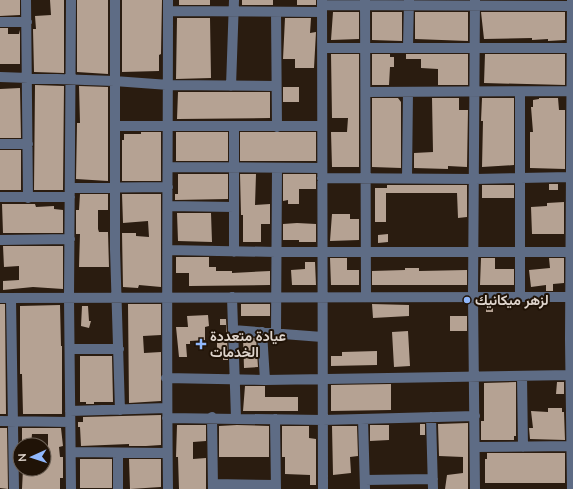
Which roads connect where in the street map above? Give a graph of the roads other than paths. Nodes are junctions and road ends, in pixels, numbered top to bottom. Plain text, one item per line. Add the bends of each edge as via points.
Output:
1 (26, 0) edge
2 (71, 0) edge
3 (115, 0) edge
4 (168, 0) edge
5 (234, 0) edge
6 (409, 2) edge
7 (476, 2) edge
8 (365, 3) edge
9 (571, 3) edge
10 (322, 6) edge
11 (168, 11) junction
12 (234, 12) junction
13 (276, 12) junction
14 (572, 18) edge
15 (0, 22) edge
16 (26, 22) junction
17 (408, 47) junction
18 (475, 47) junction
19 (322, 48) junction
20 (366, 48) junction
21 (572, 48) junction
22 (0, 77) edge
23 (27, 78) junction
24 (71, 79) junction
25 (114, 81) junction
26 (169, 85) junction
27 (231, 86) junction
28 (276, 86) junction
29 (570, 91) junction
30 (366, 92) junction
31 (408, 92) junction
32 (474, 92) junction
33 (520, 92) junction
34 (115, 126) junction
35 (168, 126) junction
36 (322, 126) junction
37 (572, 126) edge
38 (234, 127) junction
39 (277, 127) junction
40 (0, 144) edge
41 (28, 144) junction
42 (168, 167) junction
43 (234, 168) junction
44 (277, 168) junction
45 (571, 170) edge
46 (322, 173) junction
47 (366, 178) junction
48 (407, 178) junction
49 (521, 178) junction
50 (475, 179) junction
51 (116, 187) junction
52 (168, 187) junction
53 (70, 193) junction
54 (0, 198) edge
55 (28, 198) junction
56 (168, 206) junction
57 (234, 207) junction
58 (70, 239) junction
59 (0, 240) edge
60 (168, 250) junction
61 (366, 251) junction
62 (234, 252) junction
63 (276, 252) junction
64 (323, 252) junction
65 (475, 252) junction
66 (520, 252) junction
67 (572, 252) edge
68 (473, 296) junction
69 (116, 297) junction
70 (167, 297) junction
71 (232, 297) junction
72 (322, 297) junction
73 (366, 297) junction
74 (520, 297) junction
75 (572, 297) edge
76 (0, 298) edge
77 (11, 298) junction
78 (69, 298) junction
79 (275, 298) junction
80 (233, 330) junction
81 (262, 332) junction
82 (276, 333) junction
83 (322, 337) junction
84 (571, 340) edge
85 (70, 349) junction
86 (119, 350) junction
87 (571, 375) junction
88 (522, 376) junction
89 (474, 377) junction
90 (166, 378) junction
91 (322, 379) junction
92 (234, 380) junction
93 (265, 380) junction
94 (120, 410) junction
95 (70, 411) junction
96 (167, 413) junction
97 (475, 416) junction
98 (212, 417) junction
99 (431, 417) junction
100 (236, 418) junction
101 (275, 419) junction
102 (364, 419) junction
103 (572, 419) edge
104 (323, 420) junction
105 (0, 421) edge
106 (13, 421) junction
107 (70, 422) junction
108 (572, 446) edge
109 (476, 447) junction
110 (523, 447) junction
111 (71, 452) junction
112 (118, 453) junction
113 (167, 453) junction
114 (433, 484) edge
115 (365, 485) edge
116 (213, 487) edge
117 (276, 487) edge
118 (14, 489) edge
119 (70, 489) edge
120 (118, 489) edge
121 (168, 489) edge
122 (323, 489) edge
123 (475, 489) edge
124 (572, 489) edge

1 - 16 street
2 - 24 street
3 - 25 street
4 - 11 street
5 - 12 street
6 - 7 street
6 - 8 street
6 - 17 street
7 - 9 street
7 - 18 street
8 - 10 street
8 - 20 street
9 - 14 street
10 - 13 street
10 - 19 street
11 - 12 street
11 - 26 street
12 - 13 street
12 - 27 street
13 - 28 street
14 - 21 street
15 - 16 street
16 - 23 street
17 - 18 street
17 - 20 street
18 - 21 street
18 - 32 street
19 - 20 street
19 - 36 street
20 - 30 street
21 - 29 street
22 - 23 street
23 - 24 street
23 - 41 street
24 - 25 street
24 - 53 street
25 - 26 street
25 - 34 street
26 - 27 street
26 - 35 street
27 - 28 street
28 - 39 street
29 - 33 street
29 - 37 street
30 - 31 street
30 - 47 street
31 - 32 street
31 - 48 street
32 - 33 street
32 - 50 street
33 - 49 street
34 - 35 street
34 - 51 street
35 - 38 street
35 - 42 street
36 - 39 street
36 - 46 street
37 - 45 street
38 - 39 street
38 - 43 street
40 - 41 street
41 - 55 street
42 - 43 street
42 - 52 street
43 - 44 street
43 - 57 street
44 - 46 street
44 - 63 street
45 - 49 street
45 - 67 street
46 - 47 street
46 - 64 street
47 - 48 street
47 - 61 street
48 - 50 street
49 - 50 street
49 - 66 street
50 - 65 street
51 - 52 street
51 - 53 street
51 - 69 street
52 - 56 street
53 - 55 street
53 - 58 street
54 - 55 street
56 - 57 street
56 - 60 street
57 - 62 street
58 - 59 street
58 - 78 street
60 - 62 street
60 - 70 street
61 - 64 street
61 - 65 street
61 - 73 street
62 - 63 street
63 - 64 street
63 - 79 street
64 - 72 street
65 - 66 street
65 - 68 street
66 - 67 street
66 - 74 street
67 - 75 street
68 - 73 street
68 - 74 street
68 - 89 street
69 - 70 street
69 - 78 street
69 - 86 street
70 - 71 street
70 - 90 street
71 - 79 street
71 - 80 street
72 - 73 street
72 - 79 street
72 - 83 street
74 - 75 street
75 - 84 street
76 - 77 street
77 - 78 street
77 - 106 street
78 - 85 street
79 - 82 street
80 - 81 street
80 - 92 street
81 - 82 street
81 - 93 street
82 - 83 street
83 - 91 street
84 - 87 street
85 - 86 street
85 - 95 street
86 - 94 street
87 - 88 street
87 - 103 street
88 - 89 street
88 - 110 street
89 - 91 street
89 - 97 street
90 - 92 street
90 - 96 street
91 - 93 street
91 - 104 street
92 - 93 street
92 - 100 street
94 - 95 street
94 - 96 street
95 - 107 street
96 - 98 street
96 - 113 street
97 - 99 street
97 - 109 street
98 - 100 street
98 - 116 street
99 - 102 street
99 - 114 street
100 - 101 street
101 - 104 street
101 - 117 street
102 - 104 street
102 - 115 street
103 - 108 street
104 - 122 street
105 - 106 street
106 - 107 street
106 - 118 street
107 - 111 street
108 - 110 street
108 - 124 street
109 - 110 street
109 - 123 street
111 - 112 street
111 - 119 street
112 - 113 street
112 - 120 street
113 - 121 street
114 - 115 street
116 - 117 street

